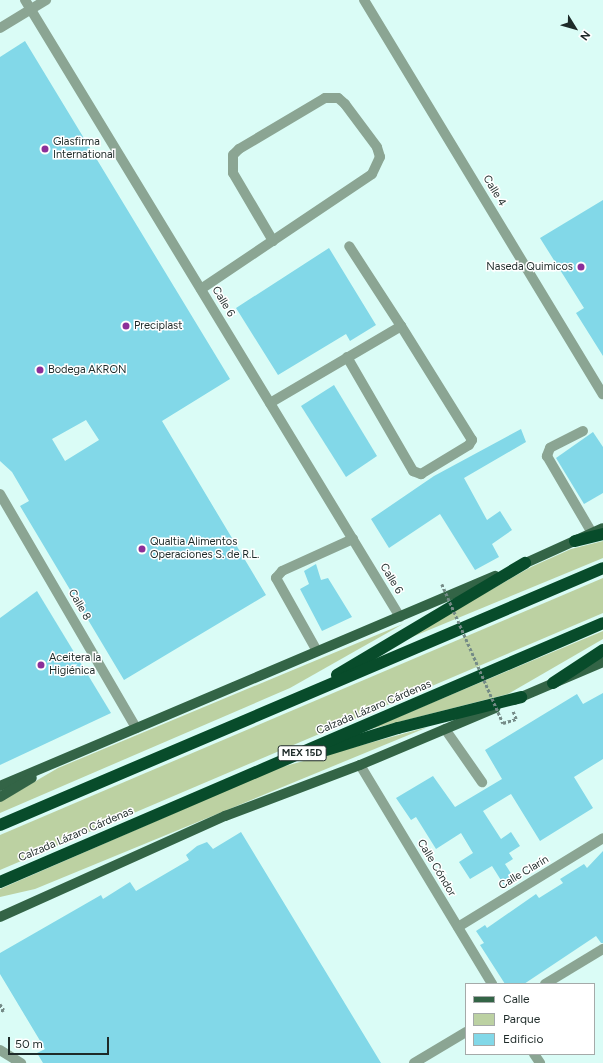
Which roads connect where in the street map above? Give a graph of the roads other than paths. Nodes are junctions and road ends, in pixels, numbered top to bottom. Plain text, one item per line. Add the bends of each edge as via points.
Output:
1 (25, 0) edge
2 (46, 0) edge
3 (364, 0) edge
4 (31, 9) junction
5 (0, 28) edge
6 (273, 241) junction
7 (349, 246) dead end
8 (201, 290) junction
9 (400, 326) junction
10 (347, 357) junction
11 (603, 394) edge
12 (270, 403) junction
13 (583, 431) dead end
14 (0, 494) edge
15 (603, 528) edge
16 (598, 533) edge
17 (353, 540) junction
18 (575, 541) joint
19 (525, 563) junction
20 (603, 568) edge
21 (400, 617) junction
22 (603, 623) edge
23 (603, 650) edge
24 (317, 651) junction
25 (603, 662) edge
26 (553, 683) junction
27 (521, 697) junction
28 (297, 698) junction
29 (136, 728) junction
30 (445, 729) junction
31 (72, 755) junction
32 (360, 765) junction
33 (270, 767) junction
34 (482, 782) dead end
35 (0, 786) edge
36 (0, 797) edge
37 (0, 825) edge
38 (603, 838) edge
39 (0, 882) edge
40 (0, 917) edge
41 (458, 927) junction
42 (603, 949) edge
43 (491, 983) edge
44 (547, 983) edge
45 (465, 1033) edge
46 (0, 1050) edge
47 (21, 1063) edge
48 (414, 1063) edge

1 - 4 street, Calle 6
2 - 4 street
3 - 11 street, Calle 4
4 - 5 street
4 - 8 street, Calle 6
6 - 6 street via 372,174 378,165 380,157 377,147 338,98 325,98 233,155 233,173
6 - 8 street
7 - 9 street
8 - 12 street, Calle 6
9 - 10 street
9 - 10 street via 471,438 468,445 421,474 413,471
10 - 12 street
12 - 17 street, Calle 6
13 - 16 street via 550,448 547,460
14 - 29 street, Calle 8
15 - 16 main road
16 - 18 highway
17 - 21 street, Calle 6
17 - 24 street via 282,571 276,578
18 - 19 main road
19 - 21 main road
19 - 28 highway
20 - 28 highway
21 - 24 main road
22 - 33 highway, Calzada Lázaro Cárdenas / MEX 15D
23 - 26 highway
24 - 29 main road
25 - 26 main road
26 - 27 main road
27 - 30 main road
27 - 33 highway via 398,728
28 - 37 highway
29 - 31 main road
30 - 32 main road
30 - 34 street
31 - 35 main road
31 - 36 main road
32 - 40 main road via 225,816
32 - 41 street, Calle Cóndor
33 - 39 highway, Calzada Lázaro Cárdenas / MEX 15D
38 - 41 street, Calle Clarín
41 - 43 street, Calle Cóndor
42 - 44 street
45 - 48 street
46 - 47 street

